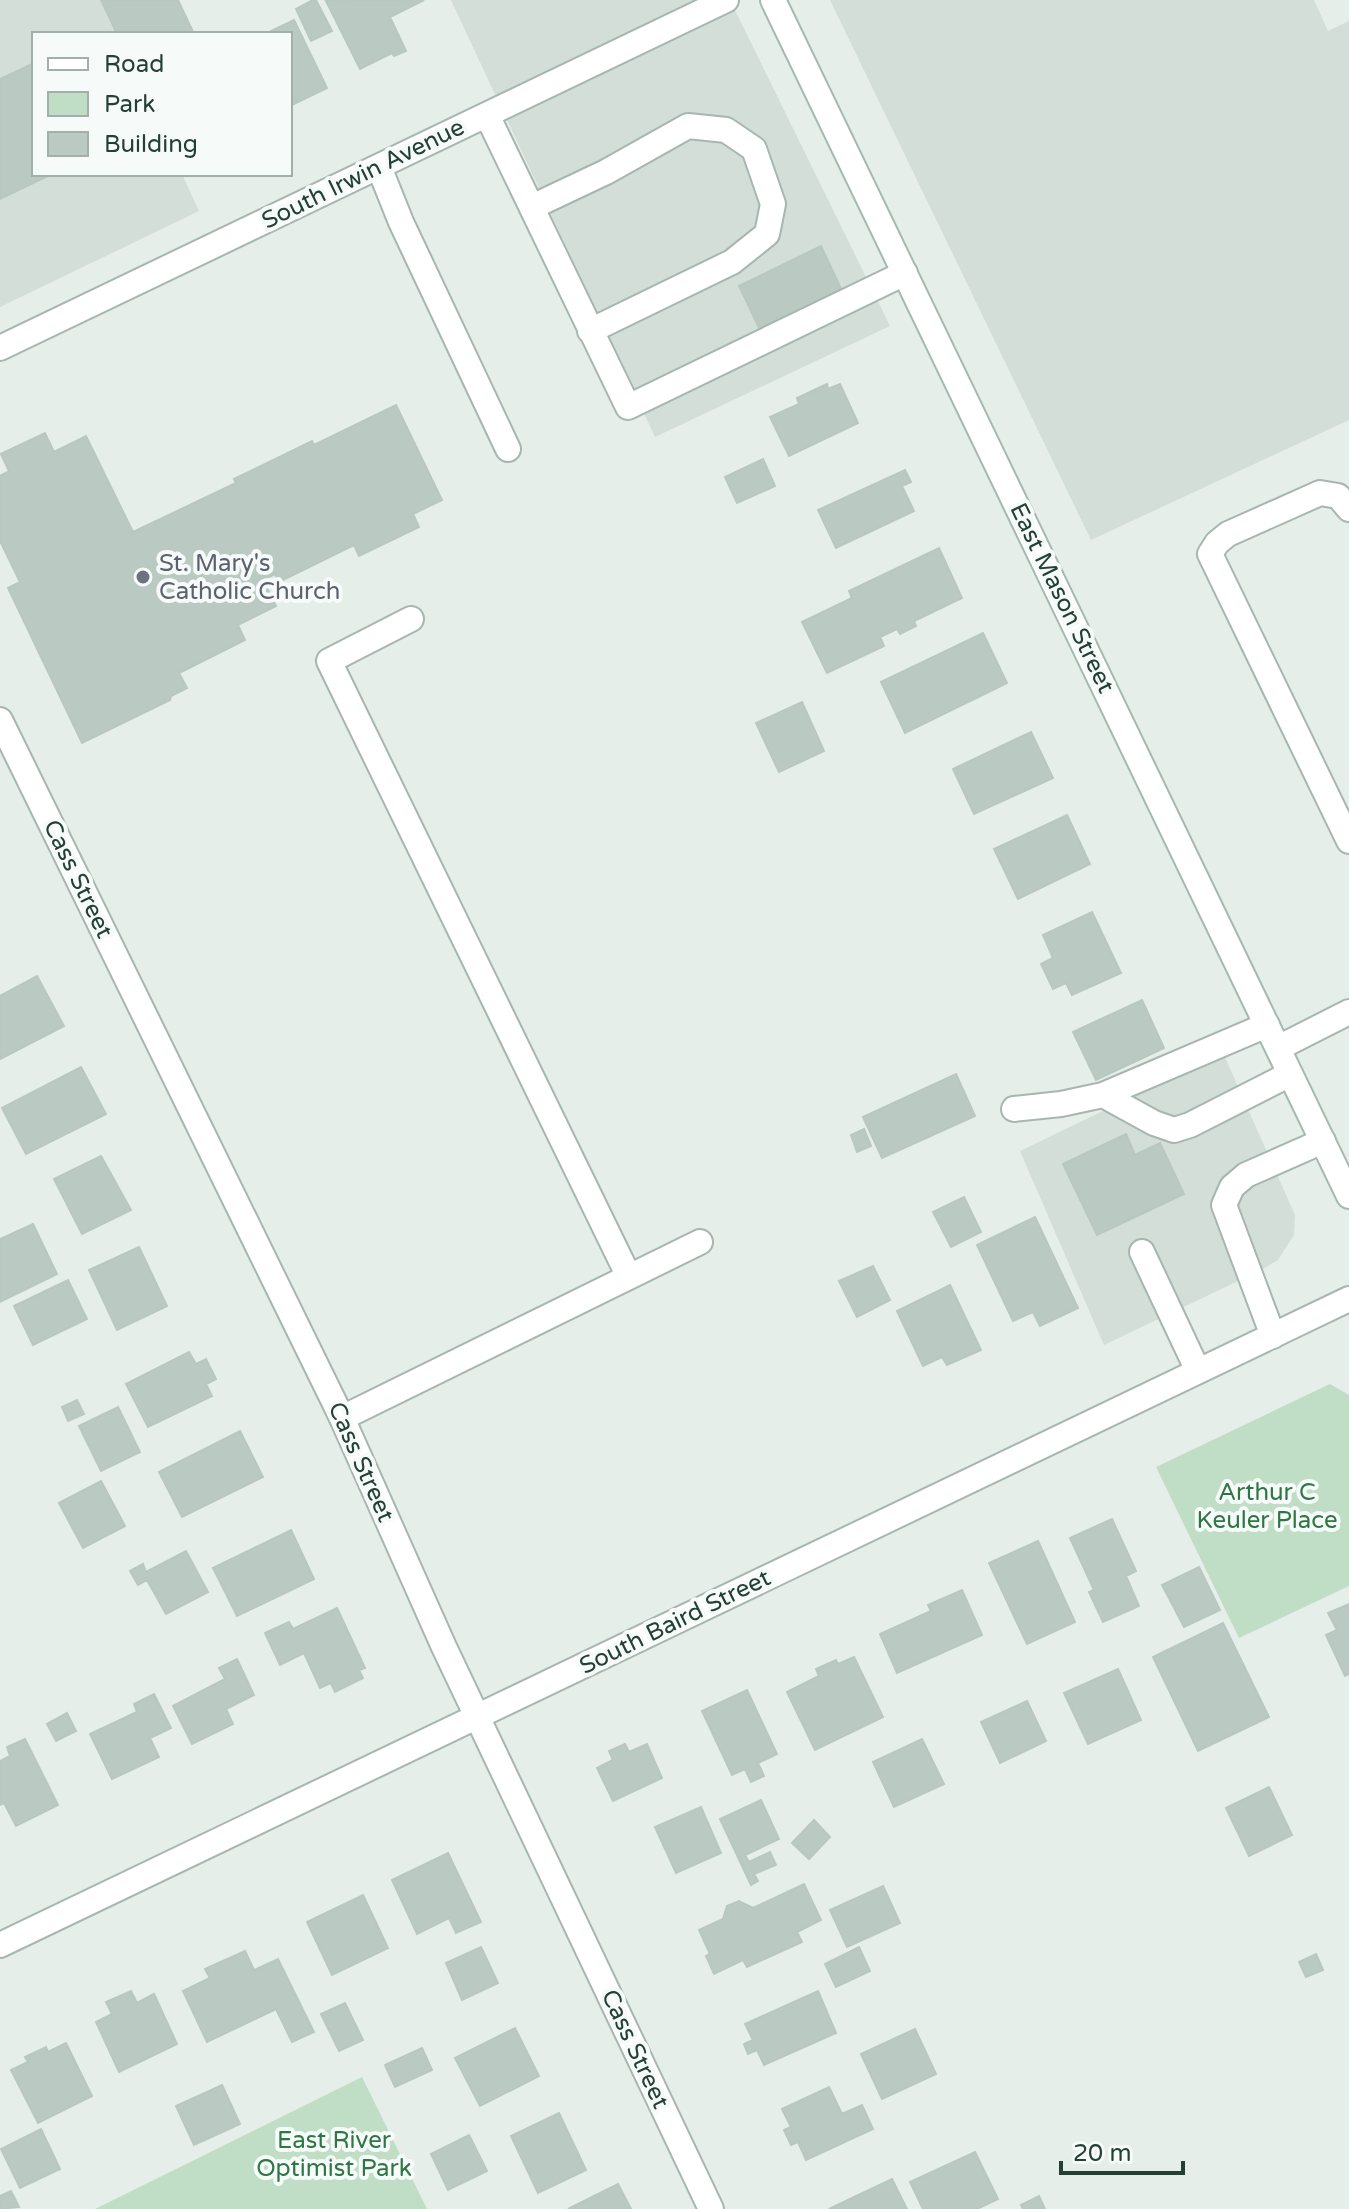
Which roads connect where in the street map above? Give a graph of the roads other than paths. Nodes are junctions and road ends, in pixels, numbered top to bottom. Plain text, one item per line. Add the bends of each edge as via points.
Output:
1 (726, 0) edge
2 (773, 0) edge
3 (487, 115) junction
4 (379, 167) junction
5 (532, 207) junction
6 (905, 273) junction
7 (590, 331) junction
8 (0, 348) edge
9 (508, 449) dead end
10 (1349, 509) edge
11 (411, 619) dead end
12 (0, 720) edge
13 (1349, 841) edge
14 (1349, 1012) edge
15 (1267, 1025) junction
16 (1278, 1048) junction
17 (1290, 1074) junction
18 (1103, 1095) junction
19 (1014, 1109) dead end
20 (1323, 1141) junction
21 (1349, 1196) edge
22 (700, 1242) dead end
23 (1142, 1252) dead end
24 (629, 1277) junction
25 (1349, 1299) edge
26 (1273, 1336) junction
27 (1198, 1371) junction
28 (342, 1418) junction
29 (477, 1717) junction
30 (0, 1945) edge
31 (711, 2209) edge

1 - 3 street, South Irwin Avenue
2 - 6 street, East Mason Street
3 - 4 street, South Irwin Avenue
3 - 5 street
4 - 8 street, South Irwin Avenue
4 - 9 street
5 - 7 street
5 - 7 street via 688,126 726,130 754,149 773,204 767,234 732,262
6 - 7 street via 628,407
6 - 15 street, East Mason Street
10 - 13 street via 1338,496 1320,493 1228,534 1210,554
11 - 24 street via 329,661
12 - 28 street, Cass Street
14 - 16 street
15 - 16 street, East Mason Street
15 - 18 street
16 - 17 street, East Mason Street
17 - 18 street via 1174,1130
17 - 20 street, East Mason Street
18 - 19 street
20 - 21 street, East Mason Street
20 - 26 street via 1246,1175 1232,1187 1224,1205
22 - 24 street
23 - 27 street
24 - 28 street
25 - 26 street, South Baird Street
26 - 27 street, South Baird Street
27 - 29 street, South Baird Street
28 - 29 street, Cass Street
29 - 30 street, South Baird Street
29 - 31 street, Cass Street

